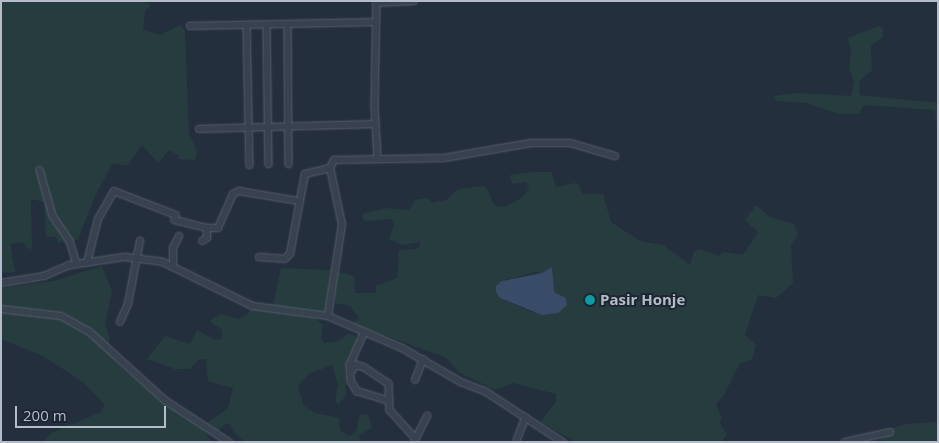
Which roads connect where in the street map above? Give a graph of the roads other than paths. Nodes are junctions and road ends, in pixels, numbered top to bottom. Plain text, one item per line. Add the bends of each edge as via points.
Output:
1 (414, 1) edge
2 (377, 2) edge
3 (375, 22) junction
4 (288, 24) junction
5 (247, 25) junction
6 (267, 25) junction
7 (190, 26) dead end
8 (375, 124) junction
9 (289, 126) junction
10 (249, 127) junction
11 (269, 127) junction
12 (198, 128) dead end
13 (615, 156) dead end
14 (378, 157) junction
15 (250, 164) dead end
16 (269, 164) dead end
17 (289, 164) dead end
18 (330, 168) junction
19 (40, 170) dead end
20 (299, 201) junction
21 (207, 228) junction
22 (179, 236) dead end
23 (140, 241) dead end
24 (202, 241) dead end
25 (137, 257) junction
26 (259, 257) dead end
27 (87, 263) junction
28 (77, 264) junction
29 (173, 266) junction
30 (1, 283) edge
31 (1, 309) edge
32 (328, 316) junction
33 (120, 322) dead end
34 (364, 334) junction
35 (423, 359) junction
36 (351, 372) junction
37 (415, 380) dead end
38 (389, 401) junction
39 (427, 416) dead end
40 (525, 418) junction
41 (890, 432) dead end
42 (414, 440) edge
43 (229, 442) edge
44 (516, 442) edge
45 (563, 442) edge
46 (845, 442) edge

1 - 2 street
2 - 3 street
3 - 4 street
3 - 8 street
4 - 6 street
4 - 9 street
5 - 6 street
5 - 7 street
5 - 10 street
6 - 11 street
8 - 9 street
8 - 14 street
9 - 11 street
9 - 17 street
10 - 11 street
10 - 12 street
10 - 15 street
11 - 16 street
13 - 14 street via 570,143 531,143 444,158
14 - 18 street via 337,158
18 - 20 street via 304,174
18 - 32 street via 342,225
19 - 28 street via 53,216 70,241
20 - 21 street via 239,191 232,194 218,228
20 - 26 street via 290,254 285,259
21 - 24 street via 207,238
21 - 27 street via 175,220 176,215 114,190 98,218
22 - 29 street via 173,248
23 - 25 street
25 - 27 street
25 - 29 street
25 - 33 street via 126,311
27 - 28 street
28 - 30 street via 26,280
29 - 32 street via 253,306
31 - 43 street via 61,316 82,327 118,354 165,400
32 - 34 street
34 - 35 street
34 - 36 street via 352,360
35 - 37 street
35 - 40 street via 461,382 485,391
36 - 38 street via 351,381 357,391
36 - 38 street via 356,365 364,367 389,384
38 - 42 street via 390,410
39 - 42 street
40 - 44 street
40 - 45 street
41 - 46 street

